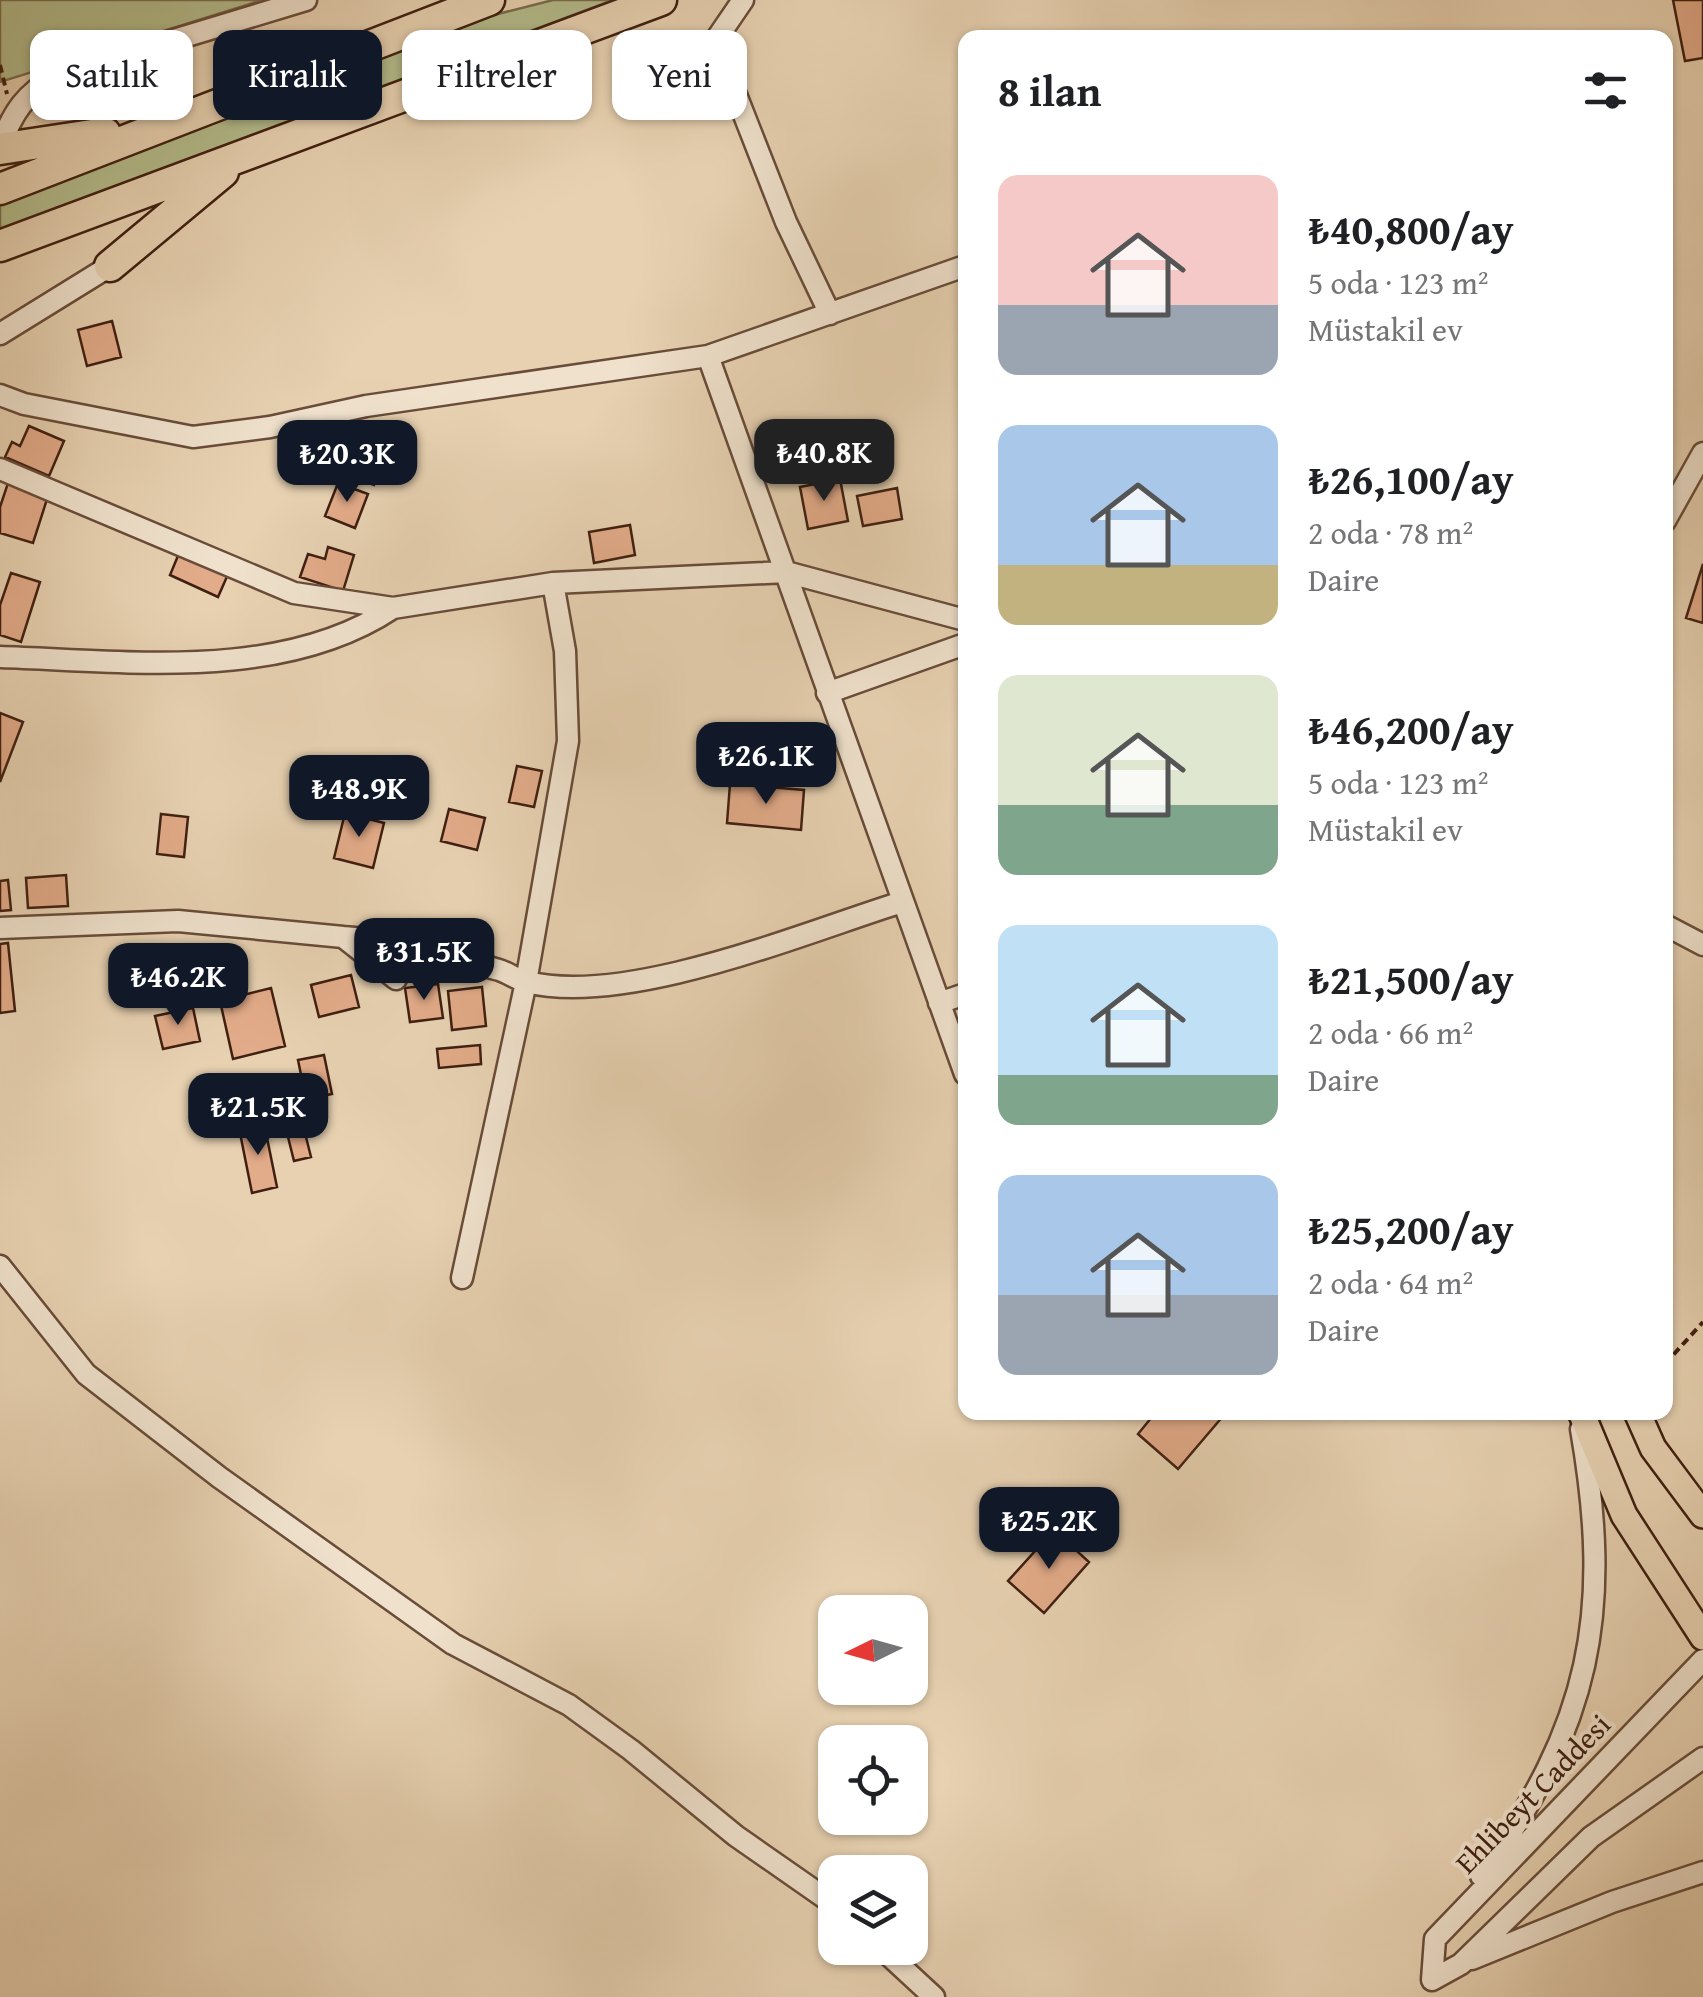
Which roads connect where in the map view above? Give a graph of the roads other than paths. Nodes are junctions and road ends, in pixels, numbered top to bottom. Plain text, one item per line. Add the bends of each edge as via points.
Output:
1 (306, 0) edge
2 (490, 0) edge
3 (661, 0) edge
4 (743, 0) edge
5 (193, 114) edge
6 (177, 120) joint
7 (0, 148) edge
8 (241, 157) junction
9 (0, 189) edge
10 (0, 246) edge
11 (110, 266) joint
12 (958, 268) edge
13 (830, 314) junction
14 (0, 334) edge
15 (708, 356) junction
16 (0, 395) edge
17 (1703, 452) edge
18 (0, 469) edge
19 (1673, 507) edge
20 (786, 572) junction
21 (553, 583) junction
22 (393, 608) junction
23 (958, 618) edge
24 (958, 646) edge
25 (0, 658) edge
26 (827, 693) junction
27 (902, 902) junction
28 (0, 928) edge
29 (1673, 930) edge
30 (343, 937) junction
31 (1703, 946) edge
32 (396, 979) dead end
33 (526, 982) junction
34 (958, 996) edge
35 (939, 1003) junction
36 (958, 1055) edge
37 (0, 1266) edge
38 (462, 1278) dead end
39 (1580, 1420) edge
40 (1583, 1420) edge
41 (1641, 1420) edge
42 (1703, 1515) edge
43 (1703, 1637) edge
44 (1703, 1660) edge
45 (1703, 1758) edge
46 (1703, 1872) edge
47 (818, 1890) edge
48 (1435, 1939) junction
49 (1461, 1964) junction
50 (899, 1965) edge
51 (1432, 1980) junction
52 (934, 1997) edge
53 (1416, 1997) edge

1 - 7 street via 58,75 30,92 12,114
2 - 5 highway
3 - 8 highway
4 - 13 street via 715,41
6 - 7 highway
6 - 9 highway
8 - 10 highway
8 - 11 highway
11 - 14 street
12 - 13 street
13 - 15 street
15 - 16 street via 193,437
15 - 20 street
17 - 19 street
18 - 22 street via 294,593
20 - 21 street
20 - 23 street
20 - 26 street
21 - 22 street
21 - 33 street via 568,741
22 - 25 street via 364,627 285,652 206,661
24 - 26 street
26 - 27 street
27 - 33 street via 640,983
27 - 35 street
28 - 30 street via 178,921
29 - 31 street
30 - 32 street
30 - 33 street
33 - 38 street
34 - 35 street
35 - 36 street
37 - 47 street via 86,1374 219,1477 453,1644 569,1706 736,1836
39 - 48 street via 1596,1571 1588,1660 1563,1742 1525,1815
40 - 43 main road via 1633,1532
41 - 42 main road
44 - 48 street, Ehlibeyt Caddesi
45 - 49 street via 1590,1837
46 - 49 street
48 - 51 street
49 - 51 street
50 - 52 street
51 - 53 street

